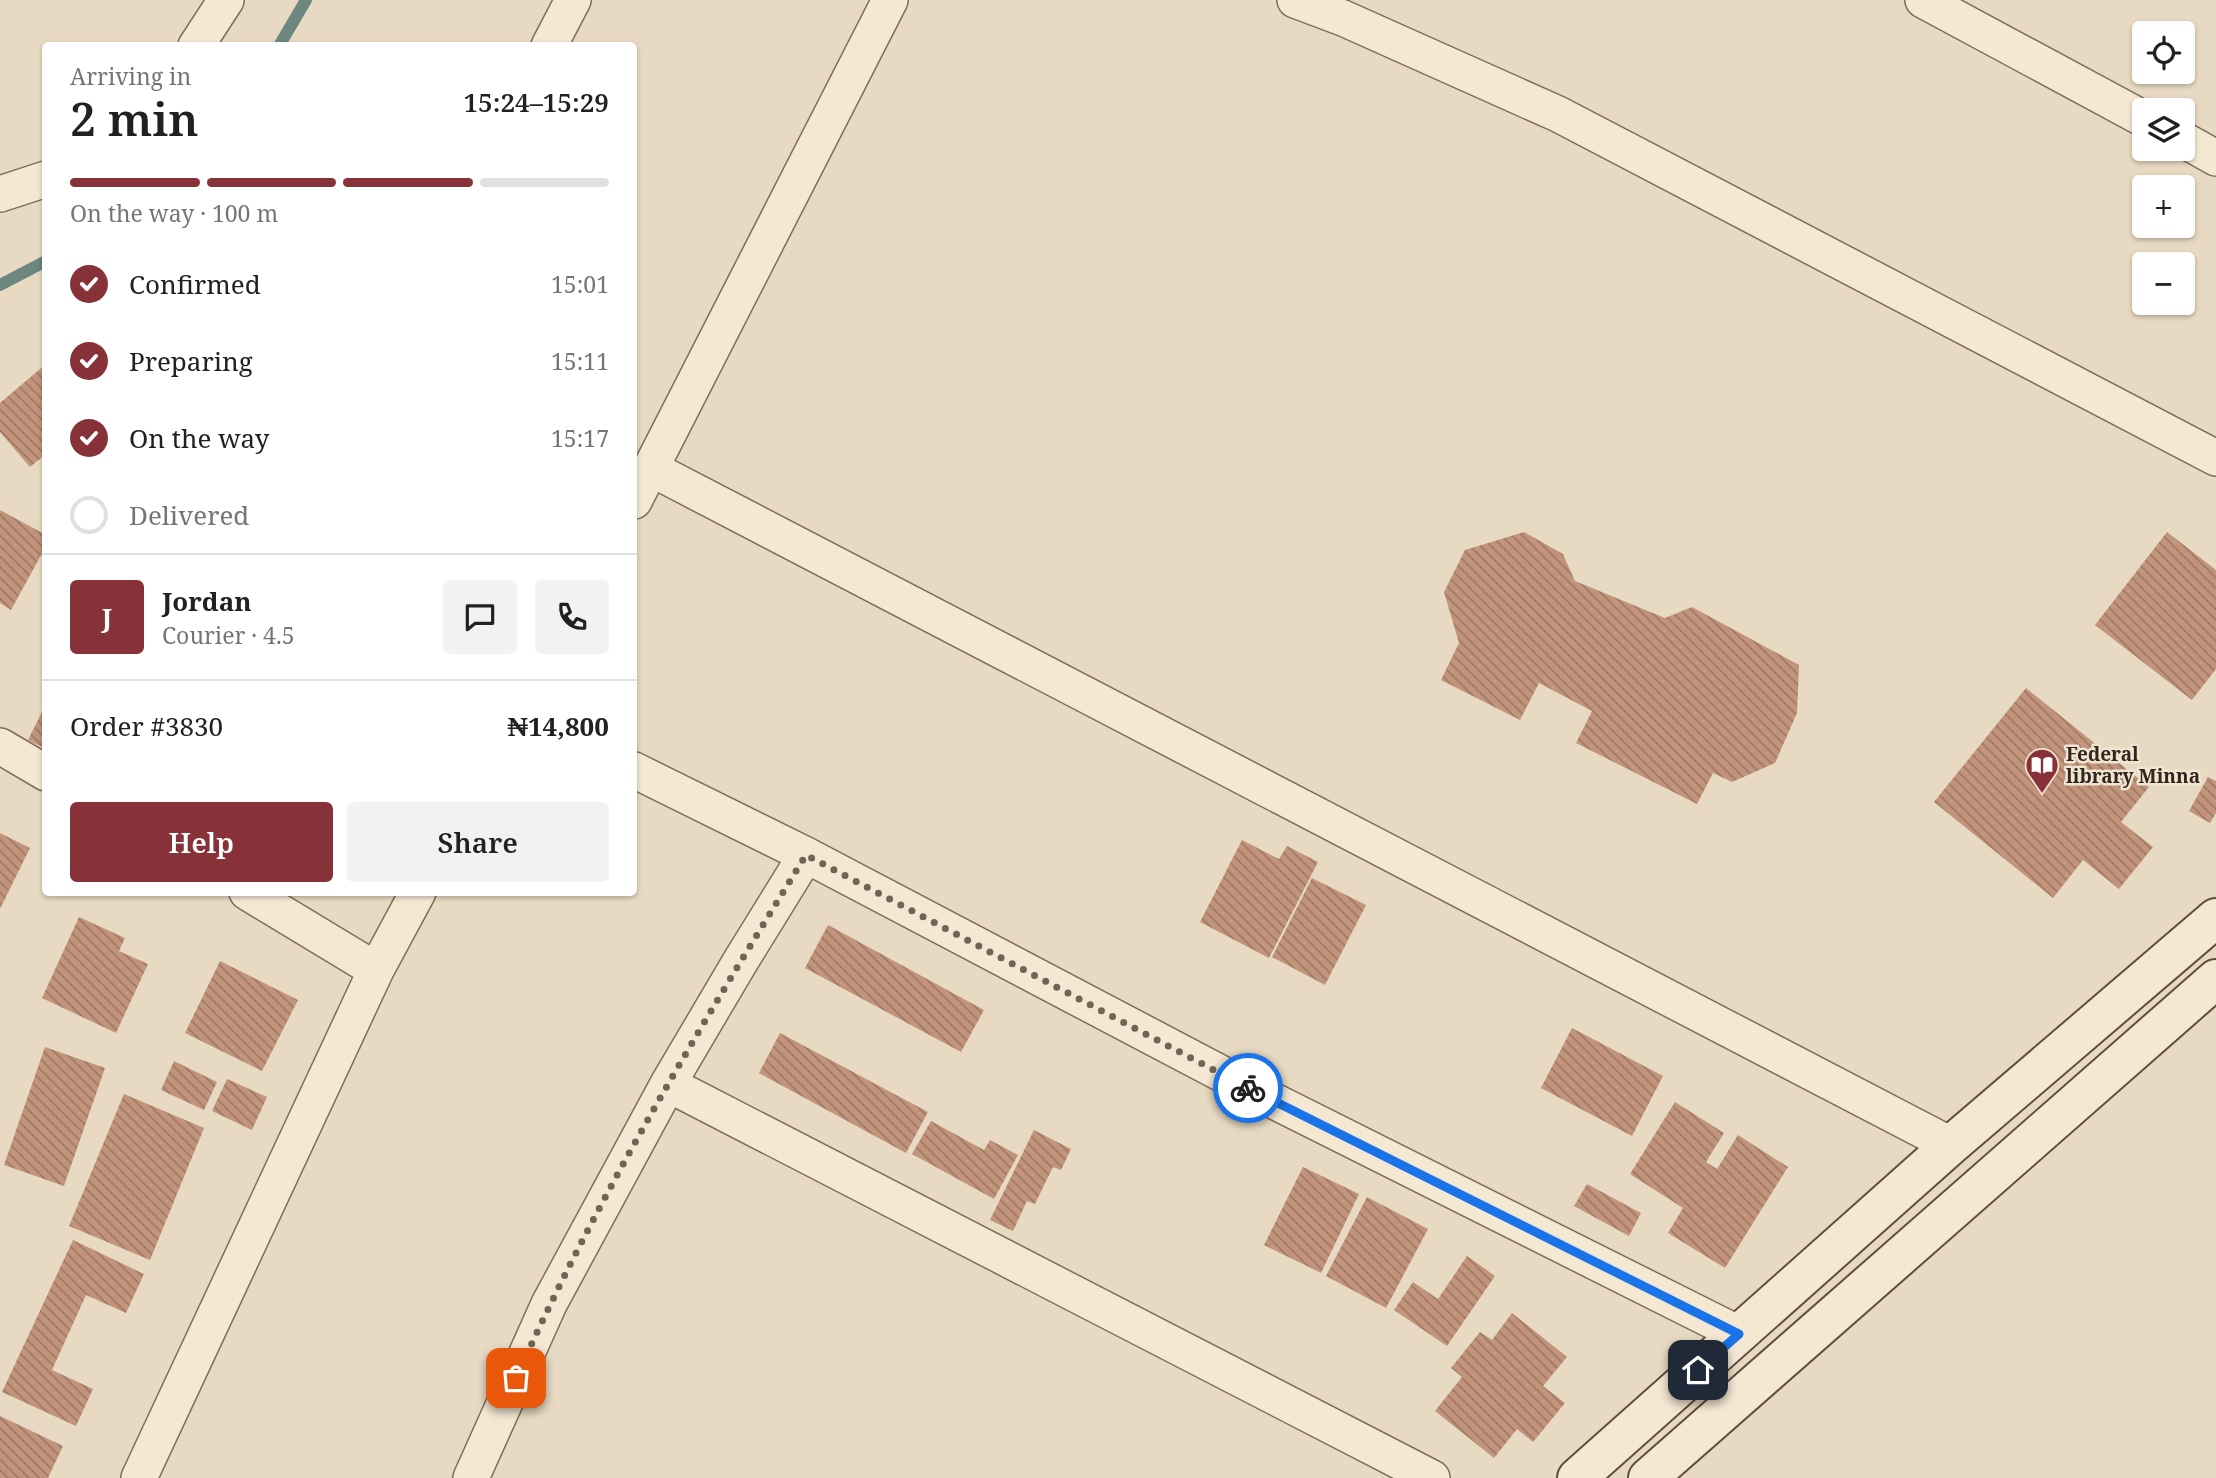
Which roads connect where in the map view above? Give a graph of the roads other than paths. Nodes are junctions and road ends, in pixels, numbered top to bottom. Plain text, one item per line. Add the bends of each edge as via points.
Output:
1 (226, 0) edge
2 (573, 0) edge
3 (890, 0) edge
4 (1295, 0) edge
5 (1923, 0) edge
6 (198, 42) edge
7 (551, 42) edge
8 (2132, 113) edge
9 (2195, 146) edge
10 (2216, 158) edge
11 (42, 179) edge
12 (0, 194) edge
13 (2216, 458) edge
14 (652, 469) junction
15 (637, 496) edge
16 (0, 746) edge
17 (42, 771) edge
18 (637, 771) edge
19 (806, 855) junction
20 (254, 896) edge
21 (416, 896) edge
22 (2216, 918) edge
23 (376, 970) junction
24 (2216, 979) edge
25 (668, 1084) junction
26 (1951, 1145) junction
27 (1739, 1334) junction
28 (139, 1478) edge
29 (471, 1478) edge
30 (1432, 1478) edge
31 (1577, 1478) edge
32 (1648, 1478) edge

1 - 6 street
2 - 7 street
3 - 14 street
4 - 13 street via 1558,114
5 - 8 street
9 - 10 street
11 - 12 street
14 - 15 street
14 - 26 street
16 - 17 street
18 - 19 street
19 - 25 street
19 - 27 street via 1264,1096
20 - 23 street
21 - 23 street
22 - 26 main road
23 - 28 street
24 - 32 main road
25 - 29 street via 549,1304
25 - 30 street
26 - 27 main road
27 - 31 main road

